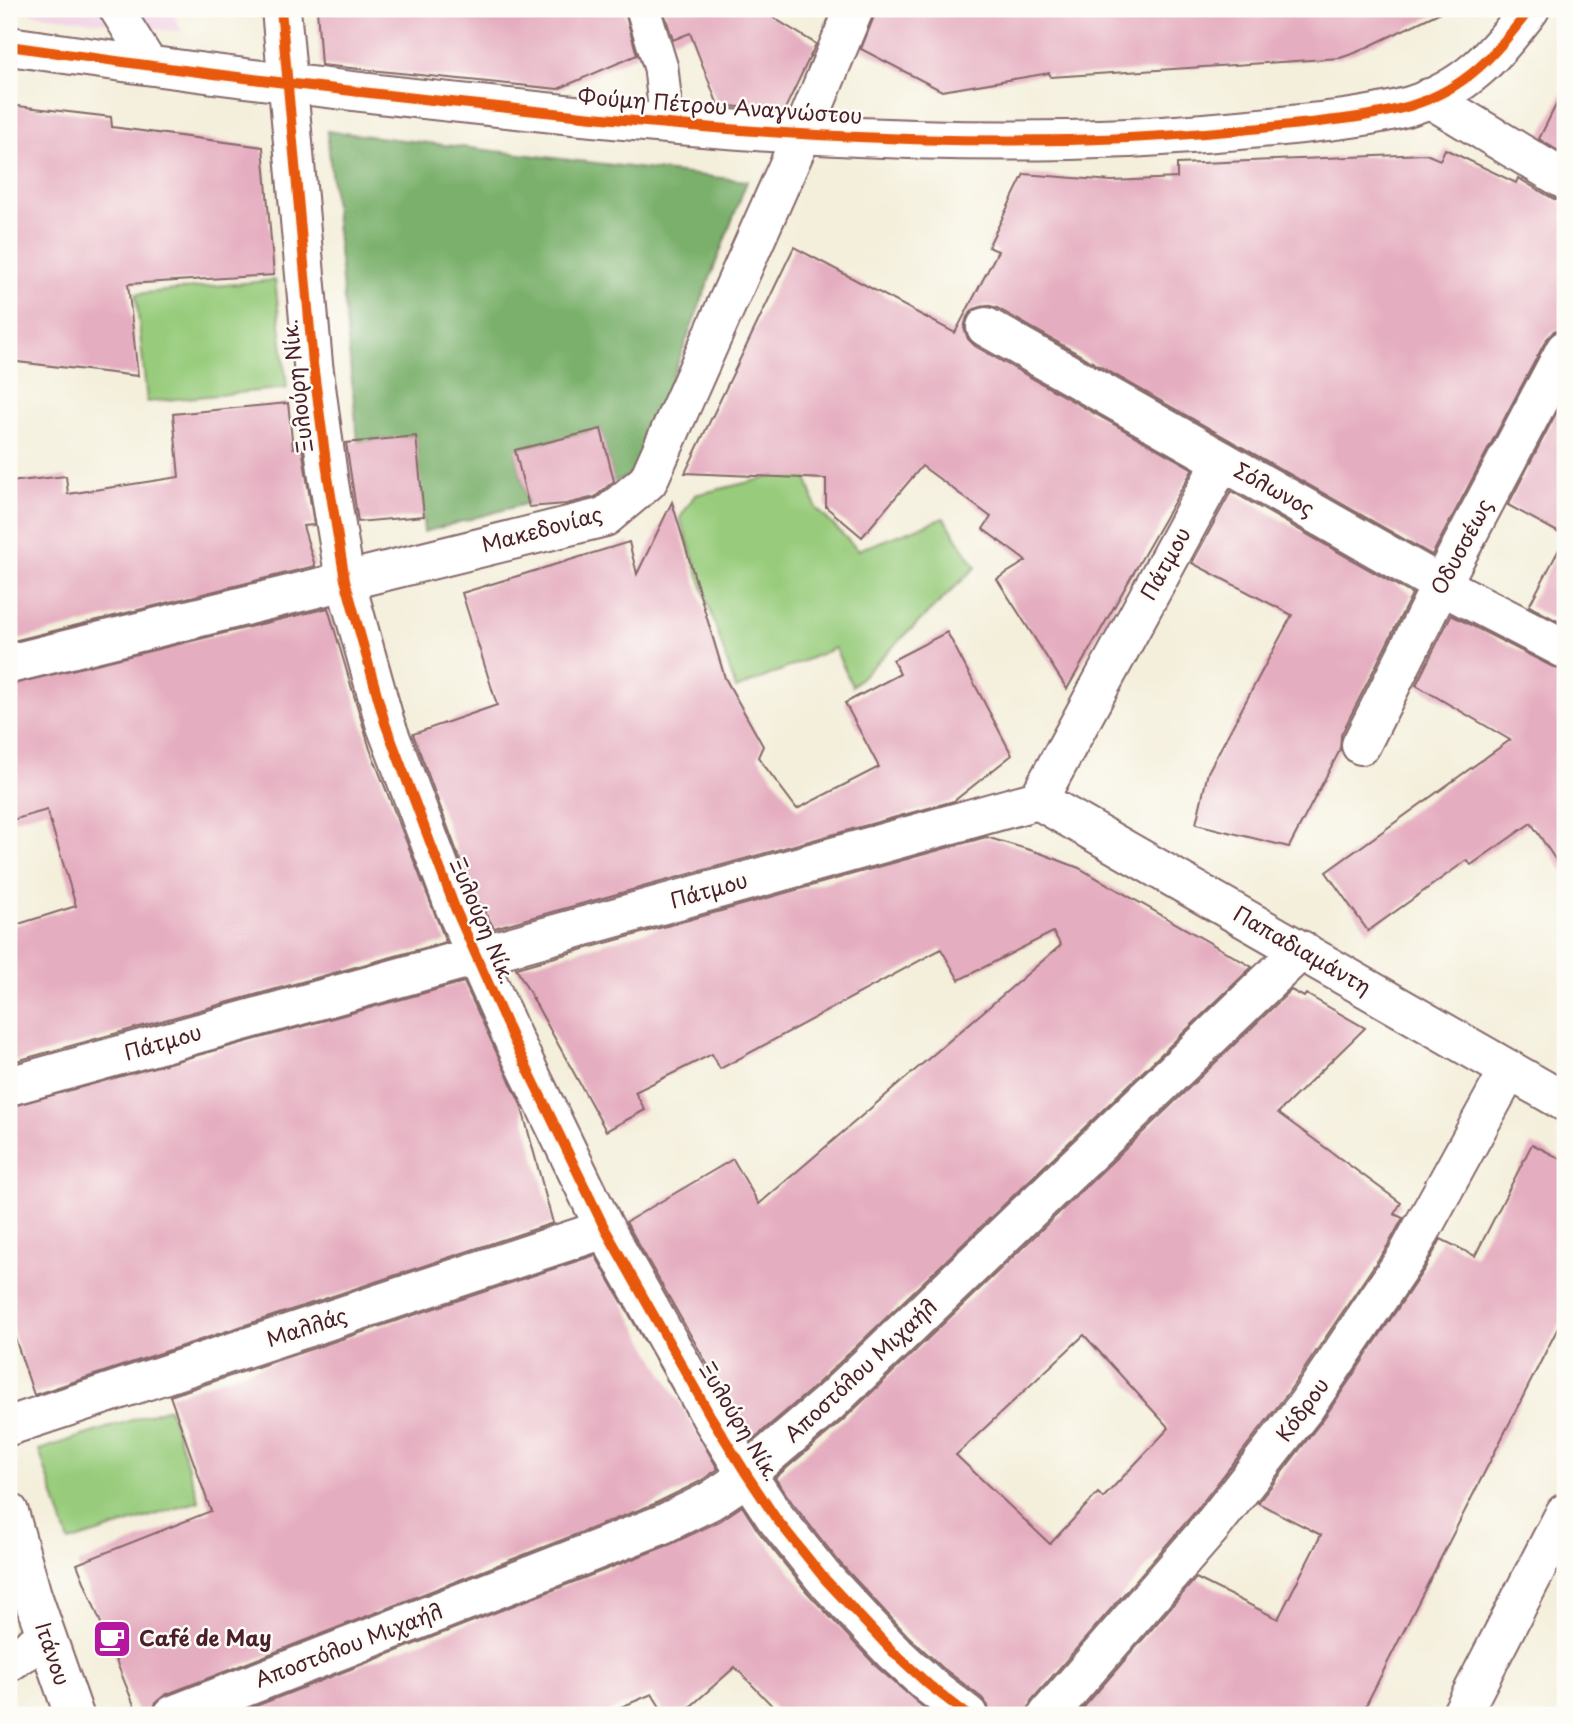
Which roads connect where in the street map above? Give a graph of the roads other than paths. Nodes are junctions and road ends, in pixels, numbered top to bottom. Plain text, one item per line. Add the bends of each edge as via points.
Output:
1 (116, 9) edge
2 (281, 9) edge
3 (643, 9) edge
4 (854, 9) edge
5 (1530, 9) edge
6 (9, 46) edge
7 (152, 67) junction
8 (289, 85) junction
9 (1429, 98) junction
10 (667, 125) junction
11 (802, 135) junction
12 (1565, 180) edge
13 (986, 327) dead end
14 (1565, 350) edge
15 (1222, 461) junction
16 (345, 580) junction
17 (1441, 584) junction
18 (1565, 649) edge
19 (9, 664) edge
20 (1361, 745) dead end
21 (1038, 800) junction
22 (1301, 950) junction
23 (476, 956) junction
24 (1509, 1070) junction
25 (9, 1086) edge
26 (1565, 1102) edge
27 (605, 1229) junction
28 (9, 1426) edge
29 (747, 1475) junction
30 (9, 1512) edge
31 (1565, 1513) edge
32 (46, 1637) junction
33 (9, 1662) edge
34 (74, 1715) edge
35 (173, 1715) edge
36 (968, 1715) edge
37 (1048, 1715) edge
38 (1461, 1715) edge

1 - 7 lane
2 - 8 street, Ξυλούρη Νίκ.
3 - 10 lane via 661,68
4 - 11 street, Μακεδονίας
5 - 9 street, Φούμη Πέτρου Αναγνώστου via 1479,68
6 - 7 street, Φούμη Πέτρου Αναγνώστου
7 - 8 street, Φούμη Πέτρου Αναγνώστου
8 - 10 street, Φούμη Πέτρου Αναγνώστου
8 - 16 street, Ξυλούρη Νίκ. via 313,364
9 - 11 street, Φούμη Πέτρου Αναγνώστου via 1329,121 1165,136 1046,141
9 - 12 street
10 - 11 street, Φούμη Πέτρου Αναγνώστου
11 - 16 street, Μακεδονίας via 649,481 605,517
13 - 15 street, Σόλωνος
14 - 17 street, Οδυσσέως
15 - 17 street, Σόλωνος
15 - 21 street, Πάτμου
16 - 19 street, Μακεδονίας
16 - 23 street, Ξυλούρη Νίκ. via 404,779
17 - 18 street, Σόλωνος
17 - 20 street, Οδυσσέως
21 - 22 street, Παπαδιαμάντη
21 - 23 street, Πάτμου
22 - 24 street, Παπαδιαμάντη
22 - 29 street, Αποστόλου Μιχαήλ via 828,1404
23 - 25 street, Πάτμου
23 - 27 street, Ξυλούρη Νίκ.
24 - 26 street, Παπαδιαμάντη
24 - 37 street, Κόδρου via 1407,1255 1306,1406 1212,1526
27 - 28 street, Μαλλάς
27 - 29 street, Ξυλούρη Νίκ.
29 - 35 street, Αποστόλου Μιχαήλ via 710,1501 663,1524
29 - 36 street, Ξυλούρη Νίκ. via 823,1577 893,1652
30 - 32 street, Ιτάνου
31 - 38 street
32 - 33 street
32 - 34 street, Ιτάνου

